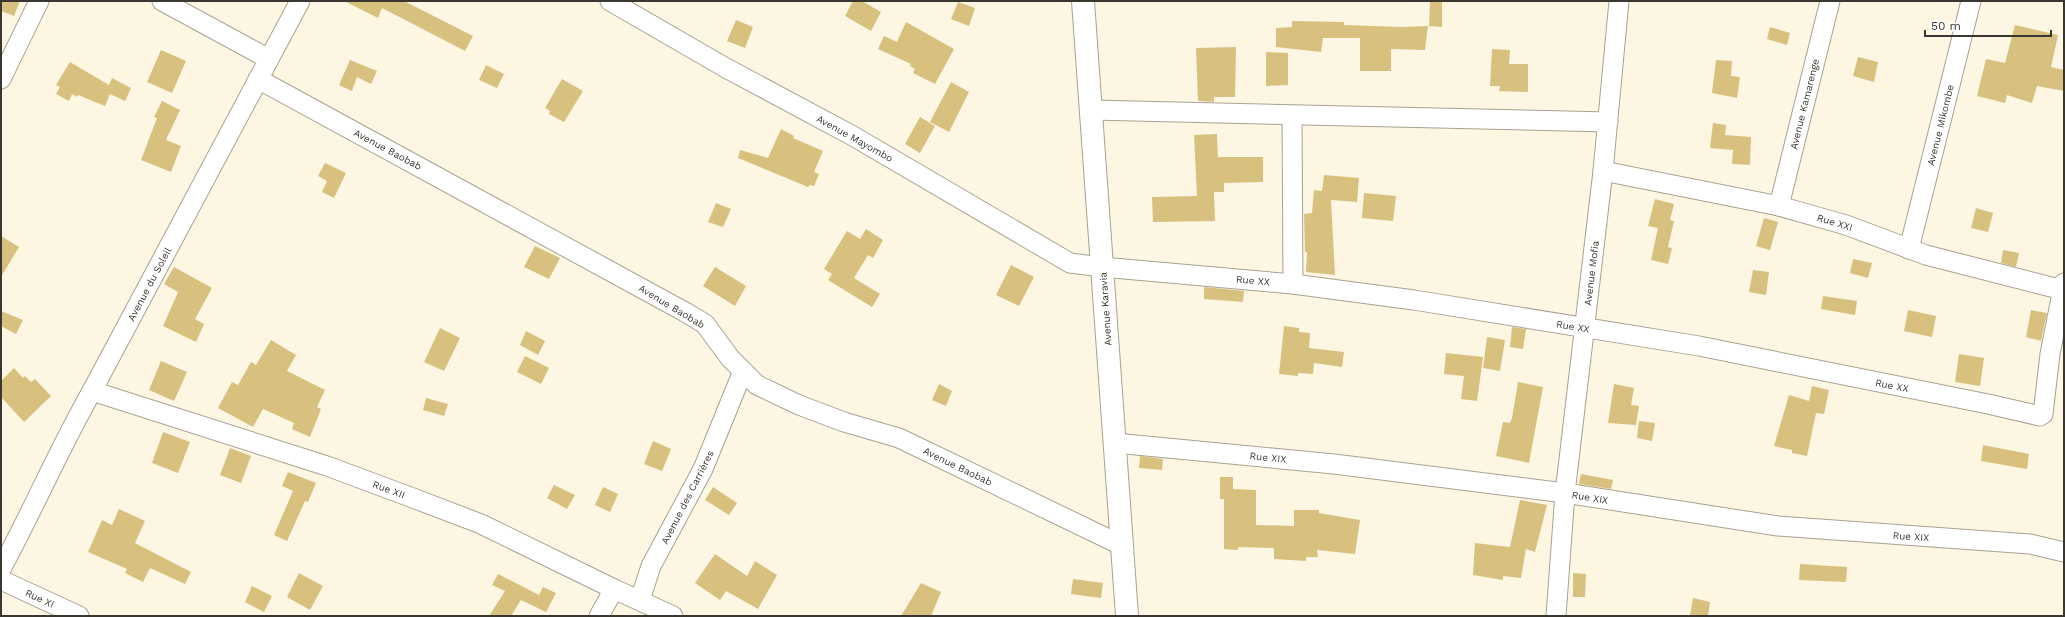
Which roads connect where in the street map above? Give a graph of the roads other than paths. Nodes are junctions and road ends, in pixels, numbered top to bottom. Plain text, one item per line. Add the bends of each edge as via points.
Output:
1 (39, 1) edge
2 (162, 1) edge
3 (300, 1) edge
4 (610, 1) edge
5 (1083, 1) edge
6 (1619, 1) edge
7 (1830, 1) edge
8 (1971, 1) edge
9 (269, 58) junction
10 (1, 79) edge
11 (258, 79) junction
12 (1091, 110) junction
13 (1292, 115) junction
14 (1608, 122) junction
15 (1603, 171) junction
16 (1779, 206) junction
17 (1909, 250) junction
18 (1102, 267) junction
19 (1293, 284) junction
20 (2063, 287) edge
21 (1584, 328) junction
22 (743, 371) junction
23 (92, 391) junction
24 (1115, 443) junction
25 (1565, 493) junction
26 (1123, 546) junction
27 (2064, 552) edge
28 (1, 569) edge
29 (1, 580) edge
30 (614, 589) junction
31 (640, 600) junction
32 (79, 616) edge
33 (599, 616) edge
34 (673, 616) edge
35 (1127, 616) edge
36 (1556, 616) edge

1 - 10 street
2 - 9 street
3 - 9 street, Avenue du Soleil
4 - 18 street, Avenue Mayombo via 726,68 853,136 1070,263
5 - 12 street, Avenue Karavia
6 - 14 street, Avenue Mofia
7 - 16 street, Avenue Kamarenge
8 - 17 street, Avenue Mikombe
9 - 11 street, Avenue du Soleil
11 - 22 street, Avenue Baobab via 705,324
11 - 23 street, Avenue du Soleil
12 - 13 street
12 - 18 street, Avenue Karavia
13 - 14 street
13 - 19 street
14 - 15 street, Avenue Mofia
15 - 16 street, Rue XXI
15 - 21 street, Avenue Mofia
16 - 17 street, Rue XXI via 1846,224
17 - 20 street, Rue XXI
18 - 19 street, Rue XX
18 - 24 street, Avenue Karavia
19 - 21 street, Rue XX via 1414,300
20 - 21 street, Rue XX via 2050,354 2043,414 2040,416 1714,349
21 - 25 street, Avenue Mofia
22 - 26 street, Avenue Baobab via 757,385 799,405 844,422 899,438
22 - 31 street, Avenue des Carrières via 703,469 651,566
23 - 28 street, Avenue du Soleil via 64,440 24,527
23 - 30 street, Rue XII via 327,466 413,498 481,524
24 - 25 street, Rue XIX via 1334,464
24 - 26 street, Avenue Karavia
25 - 27 street, Rue XIX via 1778,526 2030,544
25 - 36 street, Avenue Mofia
26 - 35 street, Avenue Karavia
29 - 32 street, Rue XI
30 - 31 street, Rue XII
30 - 33 street
31 - 34 street, Rue XII

